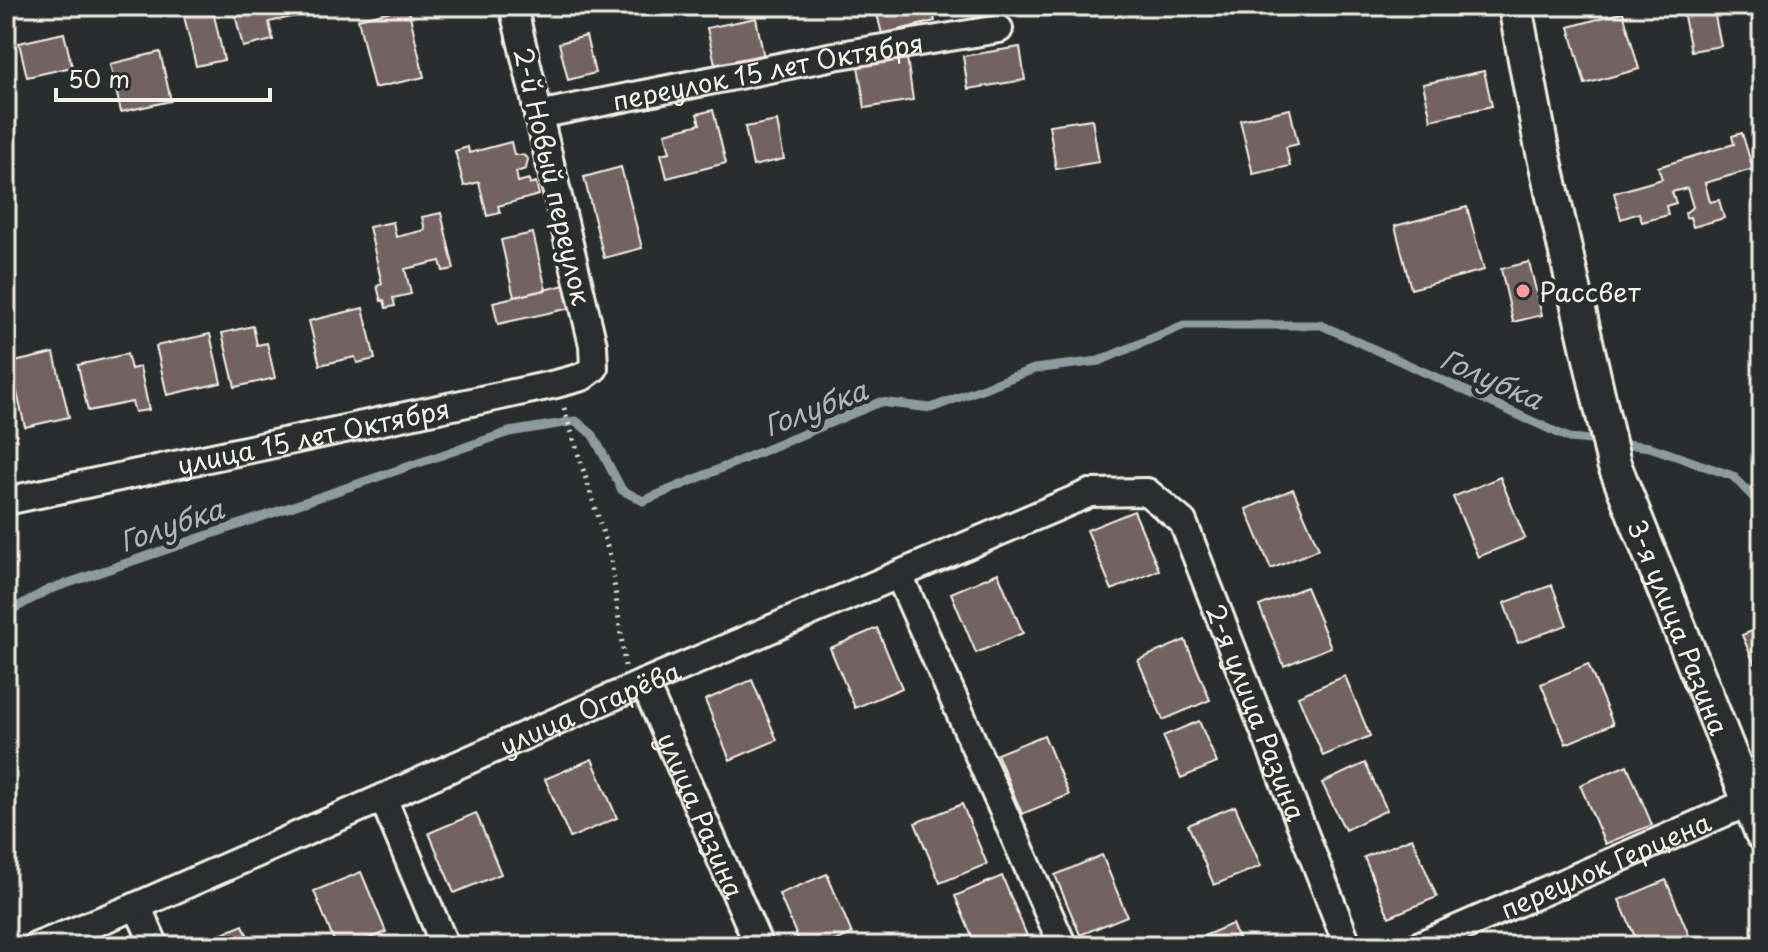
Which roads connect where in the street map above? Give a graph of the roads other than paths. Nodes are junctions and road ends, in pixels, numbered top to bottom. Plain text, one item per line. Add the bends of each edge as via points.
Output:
1 (513, 6) edge
2 (1515, 6) edge
3 (999, 29) dead end
4 (538, 115) junction
5 (593, 345) joint
6 (1147, 492) joint
7 (6, 501) edge
8 (899, 575) junction
9 (636, 687) junction
10 (383, 798) junction
11 (1749, 802) junction
12 (1762, 834) edge
13 (137, 906) junction
14 (37, 946) edge
15 (155, 946) edge
16 (445, 946) edge
17 (759, 946) edge
18 (1063, 946) edge
19 (1348, 946) edge
20 (1418, 946) edge

1 - 4 street, 2-й Новый переулок
2 - 11 street, 3-я улица Разина via 1614,464
3 - 4 street, переулок 15 лет Октября
4 - 5 street, 2-й Новый переулок
5 - 7 street, улица 15 лет Октября via 594,368 582,377
6 - 8 street, улица Огарёва via 1090,493
6 - 19 street, 2-я улица Разина via 1183,522
8 - 9 street, улица Огарёва
8 - 18 street
9 - 10 street, улица Огарёва
9 - 17 street, улица Разина
10 - 13 street, улица Огарёва
10 - 16 street
11 - 12 street, 3-я улица Разина
11 - 20 street, переулок Герцена
13 - 14 street, улица Огарёва
13 - 15 street

